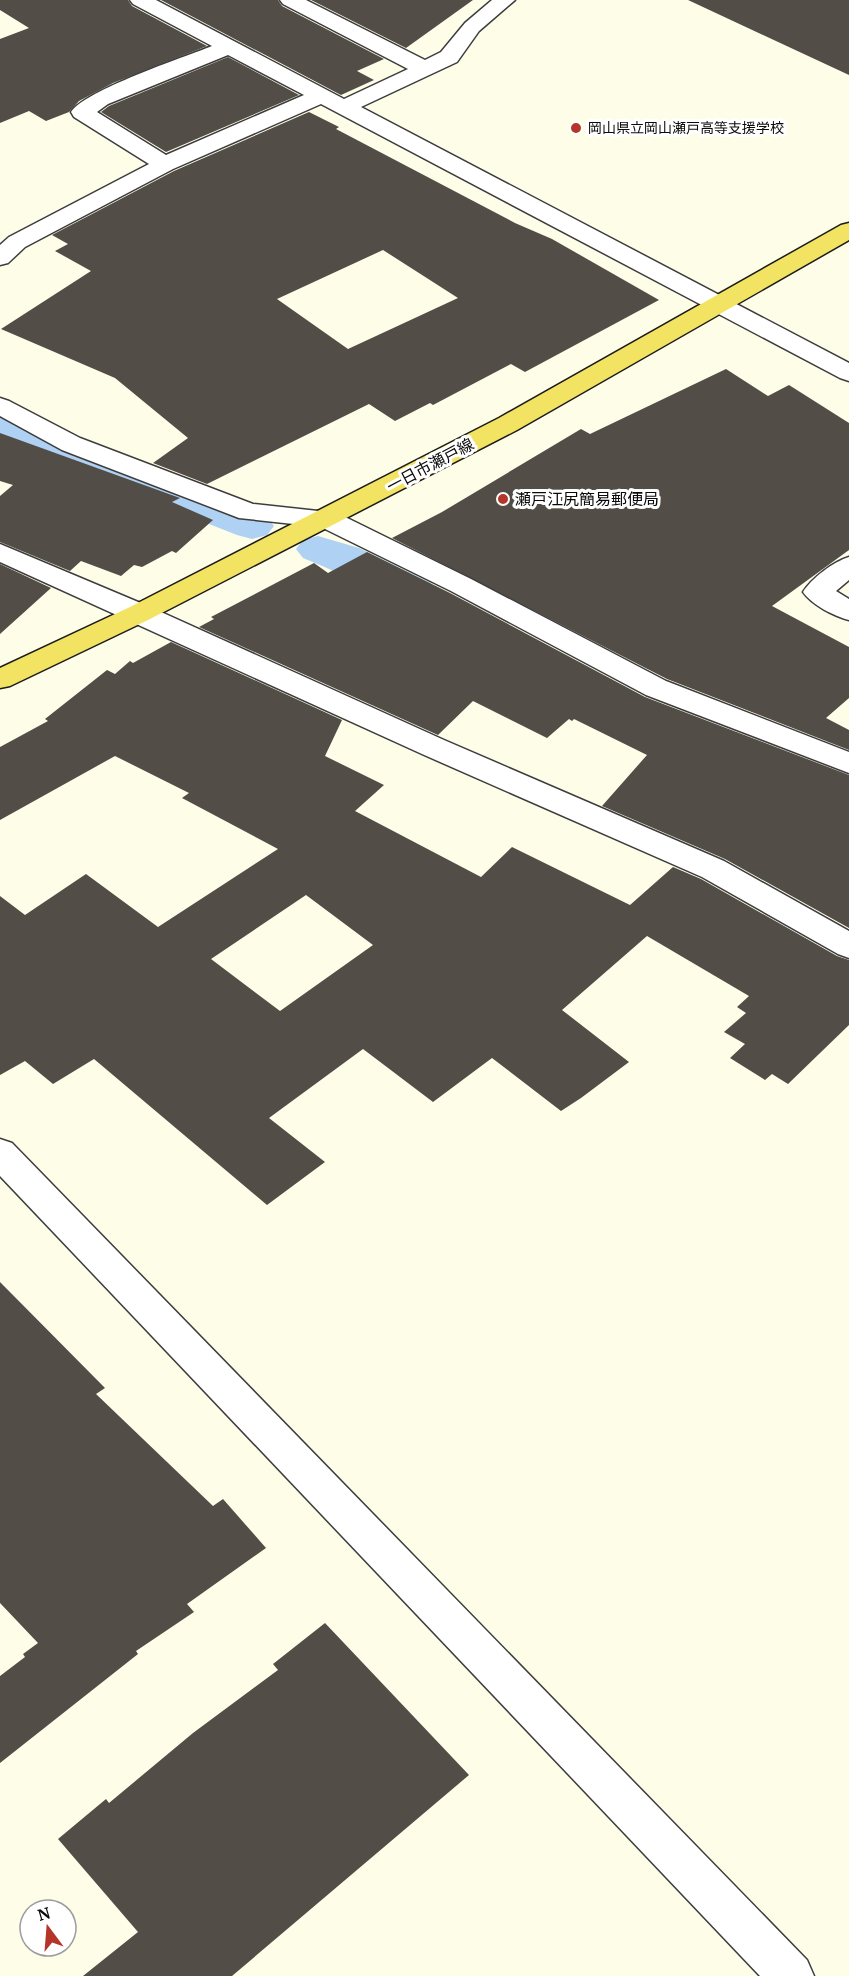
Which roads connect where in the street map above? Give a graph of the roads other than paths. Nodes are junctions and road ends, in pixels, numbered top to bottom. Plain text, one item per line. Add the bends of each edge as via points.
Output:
1 (140, 0) edge
2 (506, 0) edge
3 (294, 1) edge
4 (228, 47) junction
5 (425, 69) junction
6 (322, 95) junction
7 (344, 107) junction
8 (165, 164) junction
9 (849, 230) edge
10 (0, 258) edge
11 (717, 303) junction
12 (849, 373) edge
13 (0, 406) edge
14 (327, 519) junction
15 (0, 552) edge
16 (849, 566) edge
17 (849, 611) edge
18 (140, 614) junction
19 (0, 679) edge
20 (849, 763) edge
21 (849, 946) edge
22 (0, 1153) edge
23 (791, 1976) edge

1 - 4 street
2 - 5 street via 472,27 449,57
3 - 5 street
4 - 6 street
4 - 8 street via 100,99 82,112
5 - 7 street
6 - 7 street
6 - 8 street
7 - 11 street
8 - 10 street via 17,242
9 - 11 main road, 一日市瀬戸線
11 - 12 street
11 - 14 main road, 一日市瀬戸線 via 508,424
13 - 14 street via 71,444 249,512
14 - 18 main road, 一日市瀬戸線
14 - 20 street via 656,687
15 - 18 street
16 - 17 street via 817,592
18 - 19 main road, 一日市瀬戸線
18 - 21 street via 712,869
22 - 23 street

